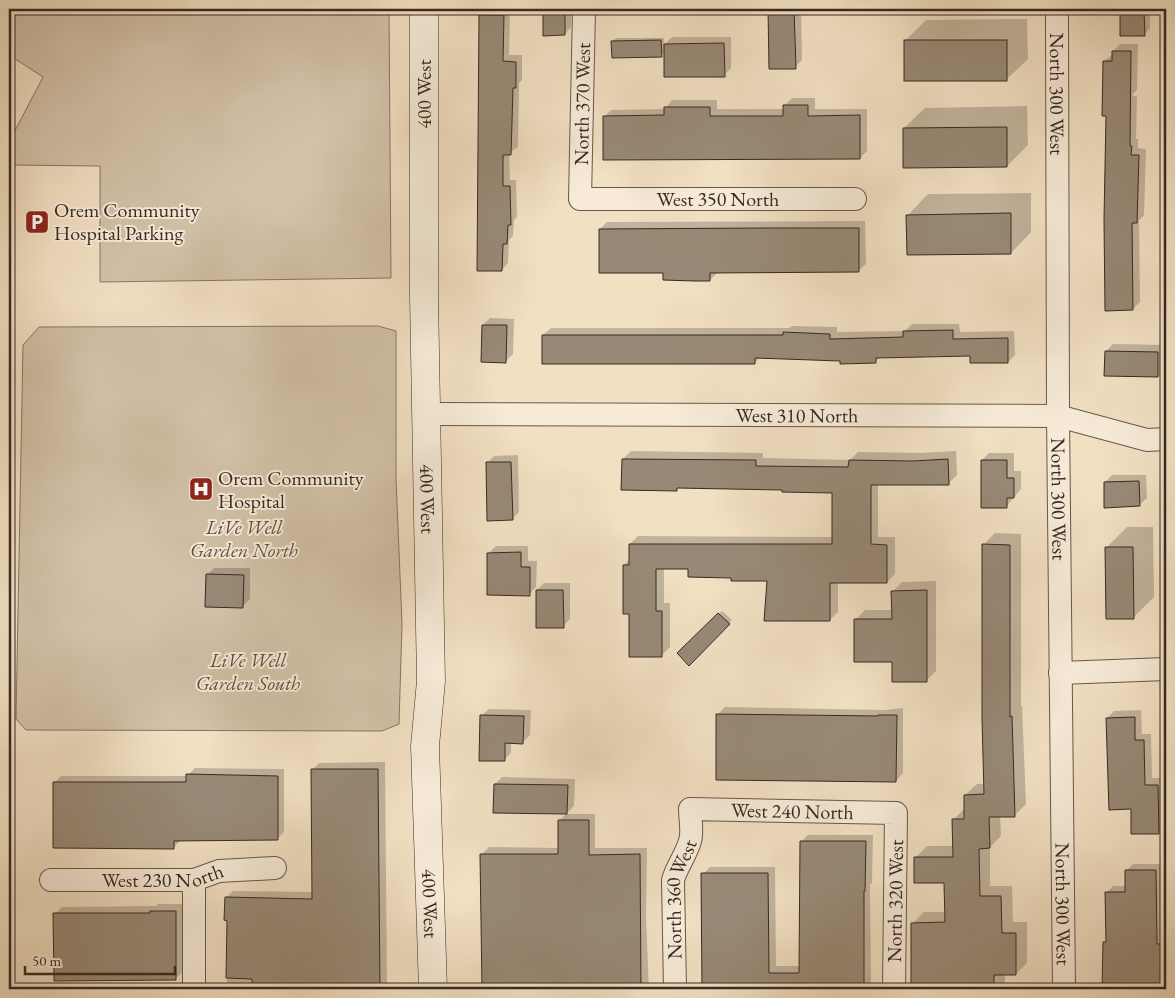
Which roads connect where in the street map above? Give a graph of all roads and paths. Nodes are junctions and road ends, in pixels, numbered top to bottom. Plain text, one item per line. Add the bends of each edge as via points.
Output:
1 (424, 9) edge
2 (584, 9) edge
3 (1058, 9) edge
4 (580, 199) joint
5 (856, 199) dead end
6 (426, 414) junction
7 (1058, 416) junction
8 (1166, 439) edge
9 (1166, 669) edge
10 (1060, 672) junction
11 (690, 810) joint
12 (896, 813) joint
13 (275, 868) dead end
14 (51, 880) dead end
15 (194, 880) junction
16 (194, 989) edge
17 (433, 989) edge
18 (675, 989) edge
19 (894, 989) edge
20 (1064, 989) edge

1 - 6 main road, 400 West
2 - 4 street, North 370 West
3 - 7 street, North 300 West
4 - 5 street, West 350 North
6 - 7 street, West 310 North
6 - 17 main road, 400 West via 431,681 424,746
7 - 8 street, West 310 North via 1147,440
7 - 10 street, North 300 West
9 - 10 street
10 - 20 street, North 300 West
11 - 12 street, West 240 North
11 - 18 street, North 360 West via 691,839 673,880
12 - 19 street, North 320 West
13 - 15 street, West 230 North via 219,871
14 - 15 street, West 230 North
15 - 16 street

